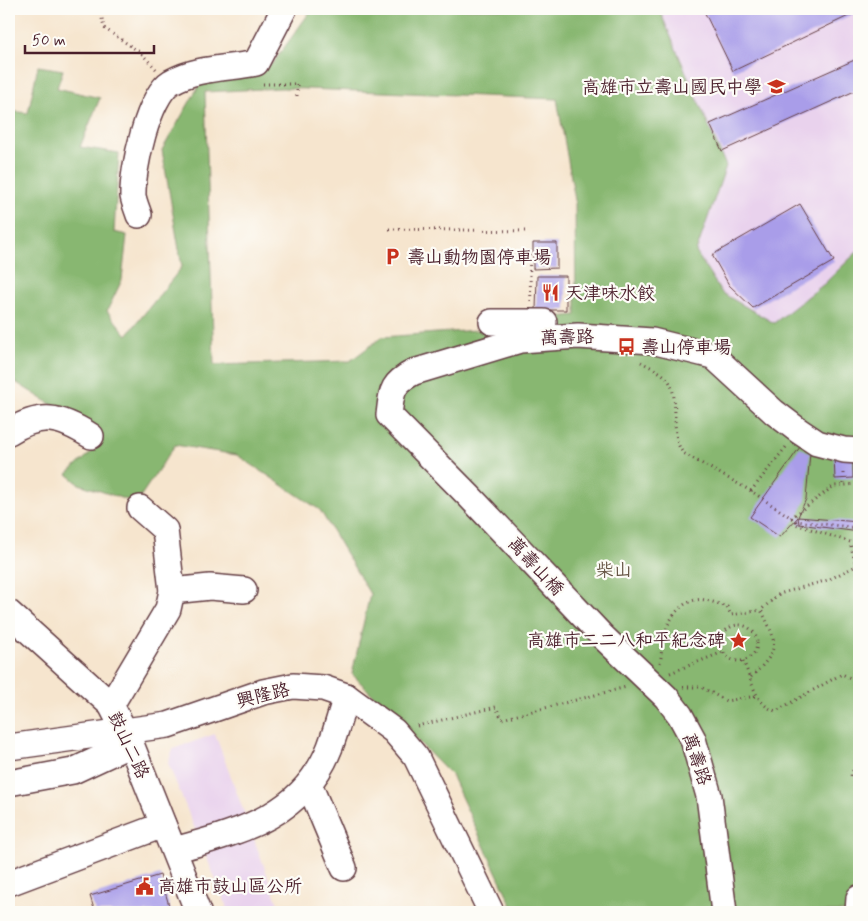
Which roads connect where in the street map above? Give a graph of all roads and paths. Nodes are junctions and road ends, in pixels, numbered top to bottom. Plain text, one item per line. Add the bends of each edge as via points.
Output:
1 (100, 9) edge
2 (284, 9) edge
3 (169, 83) junction
4 (282, 84) dead end
5 (296, 96) dead end
6 (139, 215) dead end
7 (389, 229) dead end
8 (528, 231) dead end
9 (529, 250) dead end
10 (492, 322) dead end
11 (538, 322) joint
12 (636, 359) dead end
13 (799, 430) junction
14 (9, 432) edge
15 (90, 436) dead end
16 (859, 451) edge
17 (859, 484) edge
18 (750, 492) junction
19 (469, 496) joint
20 (140, 508) dead end
21 (791, 518) junction
22 (796, 522) junction
23 (859, 528) edge
24 (856, 566) junction
25 (859, 581) edge
26 (244, 590) dead end
27 (172, 591) junction
28 (761, 610) junction
29 (9, 613) edge
30 (732, 615) junction
31 (735, 624) junction
32 (604, 637) joint
33 (723, 652) junction
34 (743, 661) junction
35 (751, 677) junction
36 (651, 682) junction
37 (859, 694) edge
38 (346, 696) junction
39 (756, 696) junction
40 (111, 705) junction
41 (394, 731) junction
42 (128, 738) junction
43 (9, 747) edge
44 (859, 754) edge
45 (851, 776) dead end
46 (9, 783) edge
47 (309, 784) junction
48 (163, 825) junction
49 (174, 850) junction
50 (344, 868) dead end
51 (9, 884) edge
52 (859, 898) edge
53 (198, 912) edge
54 (491, 912) edge
55 (724, 912) edge
56 (858, 912) edge

1 - 3 path via 104,28 141,53
2 - 3 street via 256,63 206,69
3 - 6 street via 153,108 139,144 133,197
4 - 5 path via 297,84
7 - 8 path
9 - 11 path
10 - 11 street
12 - 18 path via 669,382 678,446 683,453
13 - 16 street, 萬壽路 via 825,445
13 - 18 path
13 - 19 street, 萬壽路 via 774,412 713,356 652,341 600,336 520,340 414,372 398,380 394,386 389,415
14 - 15 street via 23,423 50,417 72,424
17 - 21 path via 834,486
18 - 21 path
19 - 32 street, 萬壽山橋
20 - 27 street via 165,530
21 - 22 path
22 - 23 path
22 - 24 path via 850,542
24 - 25 path
24 - 28 path via 828,580 779,594
26 - 27 street via 210,587
27 - 40 street via 168,609
28 - 30 path
28 - 35 path via 771,629 774,648 770,658
29 - 40 street, 鼓山二路
30 - 31 path
30 - 36 path via 727,607 702,599 683,604 670,621 662,641 663,654
31 - 33 path via 728,627 722,636
31 - 34 path via 749,628 758,642 758,650
32 - 36 street, 萬壽路
33 - 34 path via 731,660
33 - 36 path
34 - 35 path
35 - 39 path
36 - 39 path via 701,686 726,700
36 - 41 path via 502,719 496,707
36 - 55 street, 萬壽路 via 680,715 694,738 702,762
37 - 39 path via 854,680 842,674 776,711 765,708
38 - 41 street, 興隆路
38 - 42 street, 興隆路 via 323,688 293,686 263,692
38 - 47 street via 329,749
40 - 42 street, 鼓山二路
41 - 54 street, 興隆路 via 416,757
42 - 43 street, 興隆路
42 - 46 street via 73,771
42 - 48 street, 鼓山二路
44 - 45 path
47 - 49 street via 280,812 240,832
47 - 50 street
48 - 49 street, 鼓山二路
48 - 51 street
49 - 53 street, 鼓山二路
52 - 56 street

